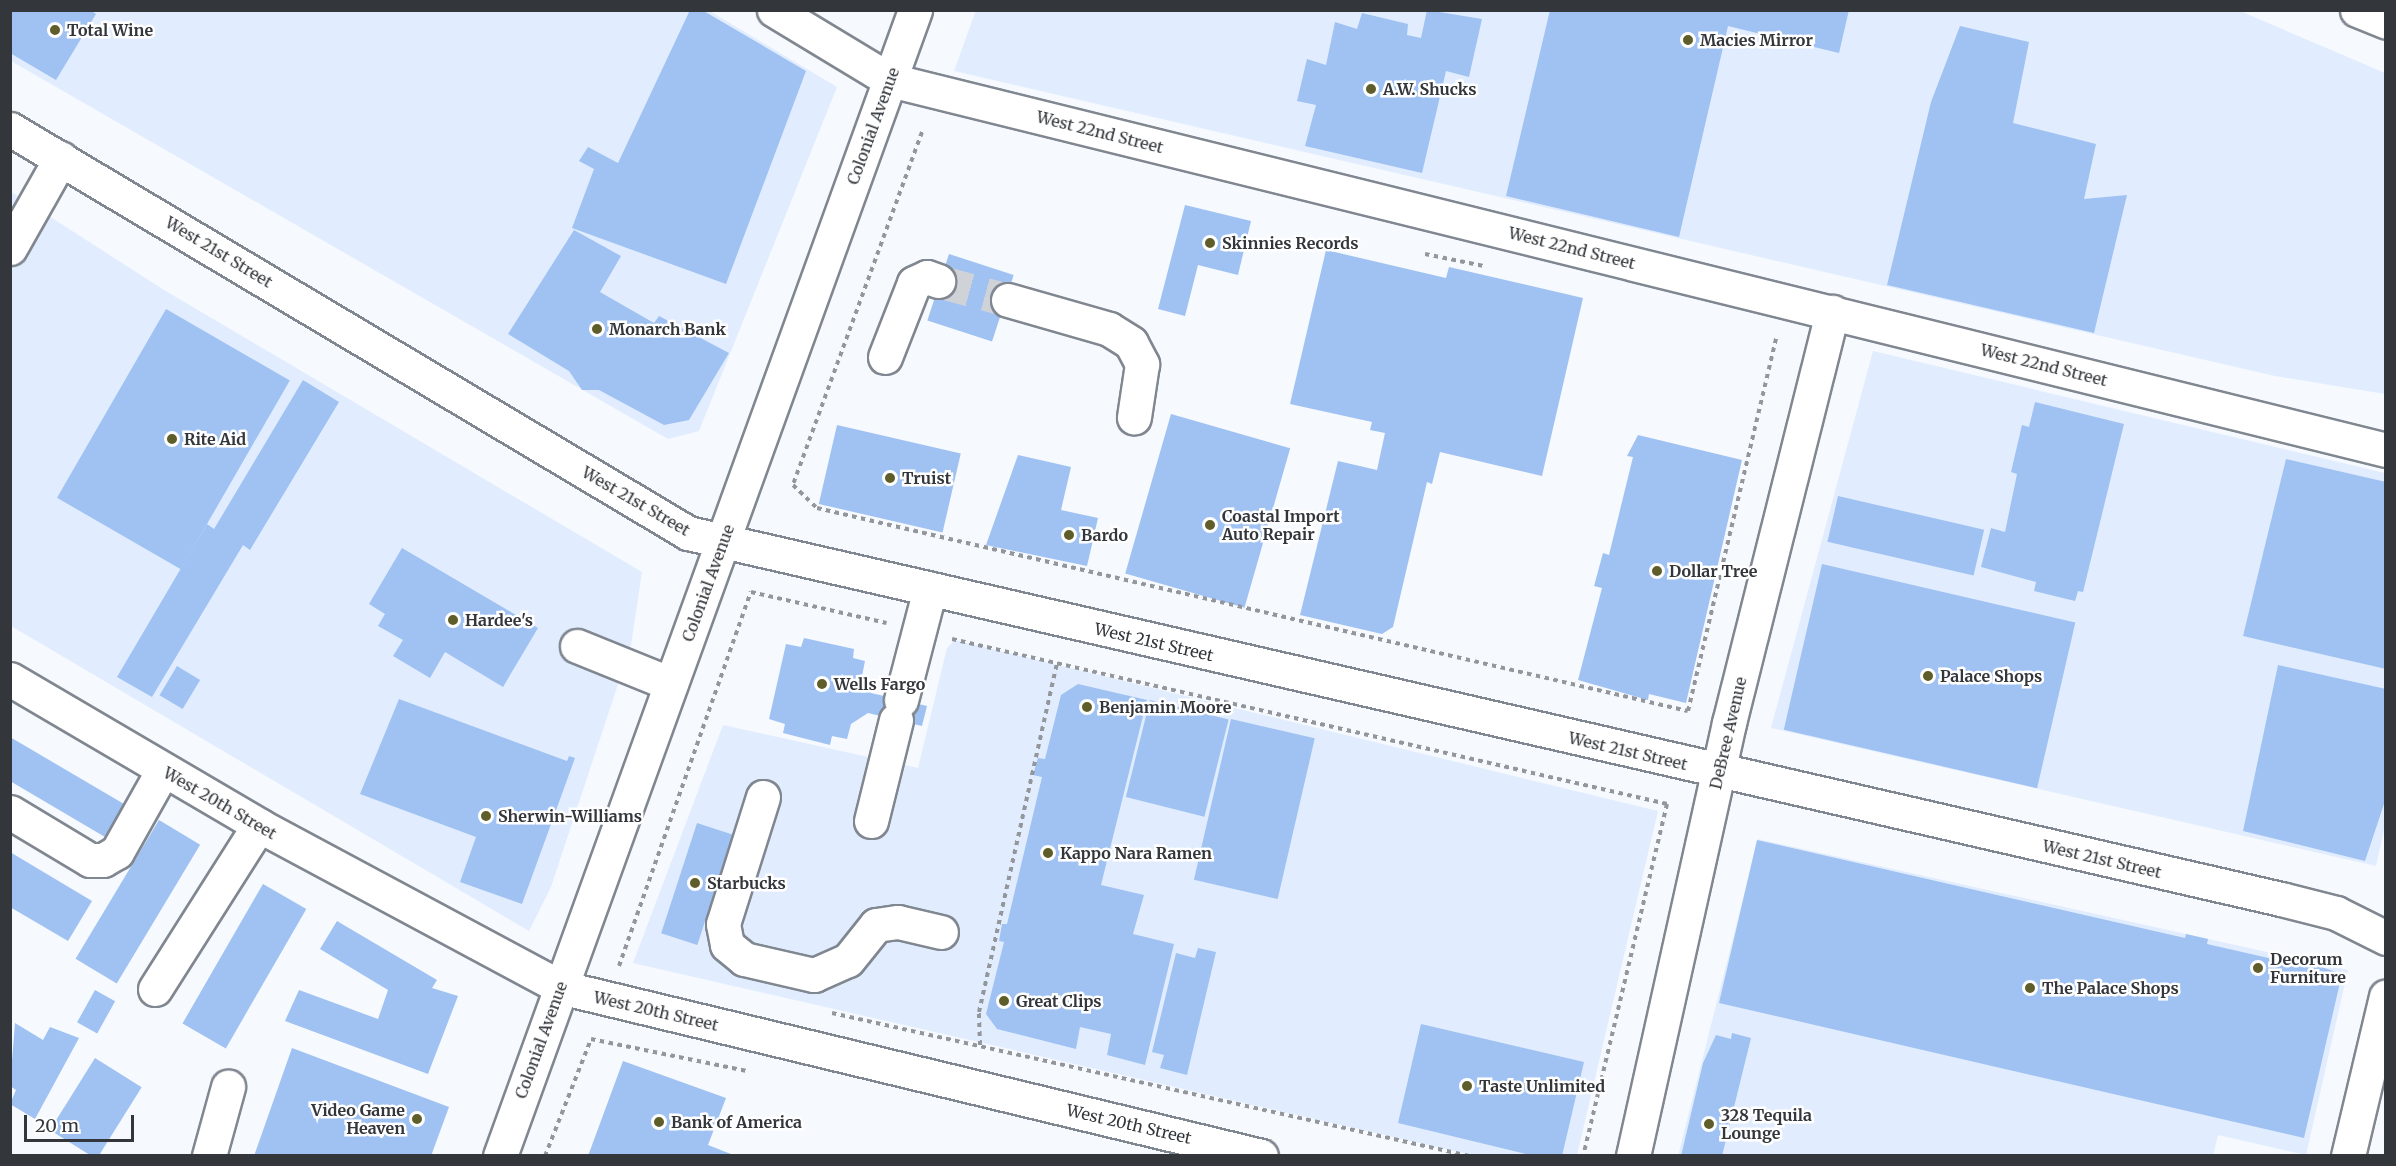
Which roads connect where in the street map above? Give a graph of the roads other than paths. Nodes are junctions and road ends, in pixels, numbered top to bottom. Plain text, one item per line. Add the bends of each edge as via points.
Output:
1 (774, 10) edge
2 (915, 10) edge
3 (2357, 10) edge
4 (2385, 22) edge
5 (890, 80) junction
6 (10, 129) edge
7 (61, 158) junction
8 (10, 248) edge
9 (938, 280) tunnel mouth
10 (1008, 300) tunnel mouth
11 (1832, 312) junction
12 (885, 357) dead end
13 (1134, 417) dead end
14 (2385, 450) edge
15 (722, 542) junction
16 (930, 589) junction
17 (578, 646) dead end
18 (10, 679) edge
19 (671, 684) junction
20 (163, 770) junction
21 (1719, 772) junction
22 (763, 796) dead end
23 (10, 812) edge
24 (871, 821) dead end
25 (259, 825) junction
26 (940, 932) dead end
27 (2385, 938) edge
28 (560, 987) junction
29 (155, 989) dead end
30 (2385, 996) edge
31 (228, 1087) dead end
32 (209, 1155) edge
33 (500, 1155) edge
34 (1261, 1155) edge
35 (1632, 1155) edge
36 (2348, 1155) edge

1 - 5 street, West 22nd Street
2 - 5 street, Colonial Avenue
3 - 4 street
5 - 11 street, West 22nd Street
5 - 15 street, Colonial Avenue
6 - 7 street, West 21st Street
7 - 8 street
7 - 15 street, West 21st Street via 681,529
9 - 12 street via 927,277 914,283
10 - 13 street via 1109,329 1131,343 1143,364
11 - 14 street, West 22nd Street
11 - 21 street, DeBree Avenue
15 - 16 street, West 21st Street
15 - 19 street, Colonial Avenue
16 - 21 street, West 21st Street
16 - 24 street
17 - 19 street
18 - 20 street, West 20th Street
19 - 28 street, Colonial Avenue
20 - 23 street via 117,852 90,860
20 - 25 street, West 20th Street
21 - 27 street, West 21st Street via 2336,913
21 - 35 street, DeBree Avenue
22 - 26 street via 723,924 727,945 744,959 814,975 848,960 876,925 898,922
25 - 28 street, West 20th Street
25 - 29 street
28 - 33 street, Colonial Avenue
28 - 34 street, West 20th Street
30 - 36 street
31 - 32 street

